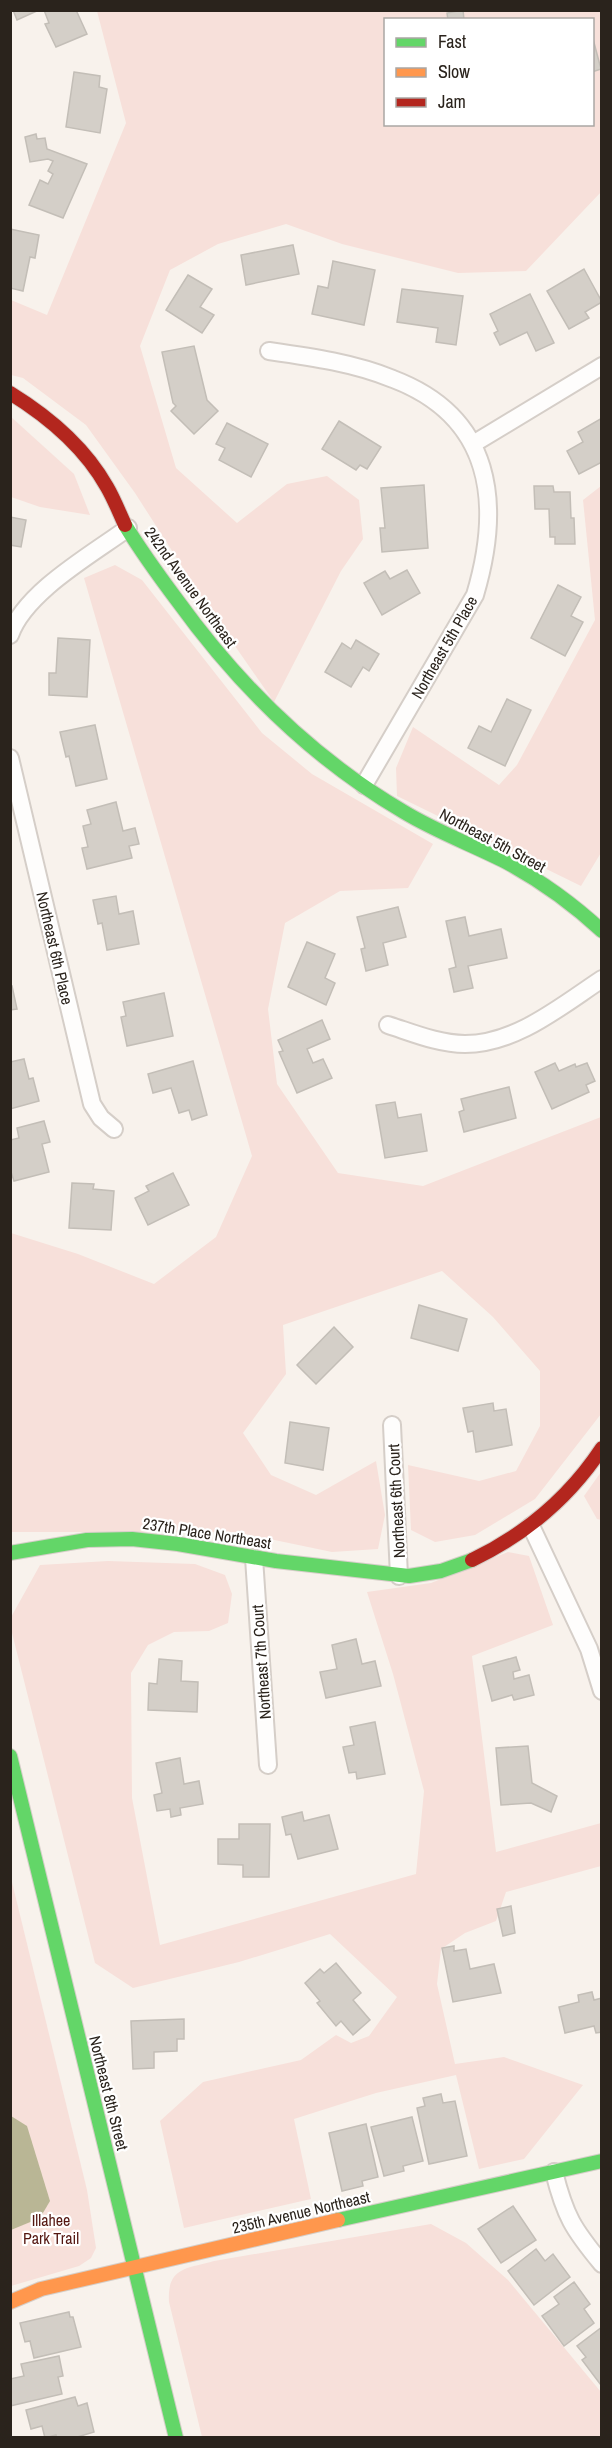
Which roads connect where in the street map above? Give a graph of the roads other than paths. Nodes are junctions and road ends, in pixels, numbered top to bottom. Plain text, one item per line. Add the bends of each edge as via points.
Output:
1 (269, 351) dead end
2 (602, 366) edge
3 (10, 393) edge
4 (473, 444) junction
5 (128, 528) junction
6 (10, 635) edge
7 (10, 758) edge
8 (364, 785) junction
9 (602, 931) edge
10 (602, 979) edge
11 (388, 1025) dead end
12 (114, 1129) dead end
13 (392, 1425) dead end
14 (602, 1448) edge
15 (531, 1526) junction
16 (10, 1553) edge
17 (254, 1558) junction
18 (399, 1576) junction
19 (602, 1691) edge
20 (10, 1756) edge
21 (268, 1766) dead end
22 (602, 2161) edge
23 (554, 2172) junction
24 (602, 2264) edge
25 (134, 2266) junction
26 (10, 2302) edge
27 (176, 2438) edge

1 - 4 street, Northeast 5th Place via 394,379 426,395 454,417
2 - 4 street
3 - 5 street, 242nd Avenue Northeast via 40,411 86,454
4 - 8 street, Northeast 5th Place via 489,504 486,554 475,595
5 - 6 street via 37,595
5 - 8 street, 242nd Avenue Northeast via 184,610 246,687 291,731
7 - 12 street, Northeast 6th Place via 92,1104
8 - 9 street, Northeast 5th Street via 405,813 522,871
10 - 11 street via 536,1022 490,1042 438,1041
13 - 18 street, Northeast 6th Court
14 - 15 street via 562,1501
15 - 18 street via 456,1567
15 - 19 street via 589,1649
16 - 17 street, 237th Place Northeast via 130,1539
17 - 18 street, 237th Place Northeast
17 - 21 street, Northeast 7th Court
20 - 25 street, Northeast 8th Street
22 - 23 street, 235th Avenue Northeast
23 - 24 street via 562,2205 573,2227
23 - 25 street, 235th Avenue Northeast
25 - 26 street, 235th Avenue Northeast via 41,2289
25 - 27 street, Northeast 8th Street

